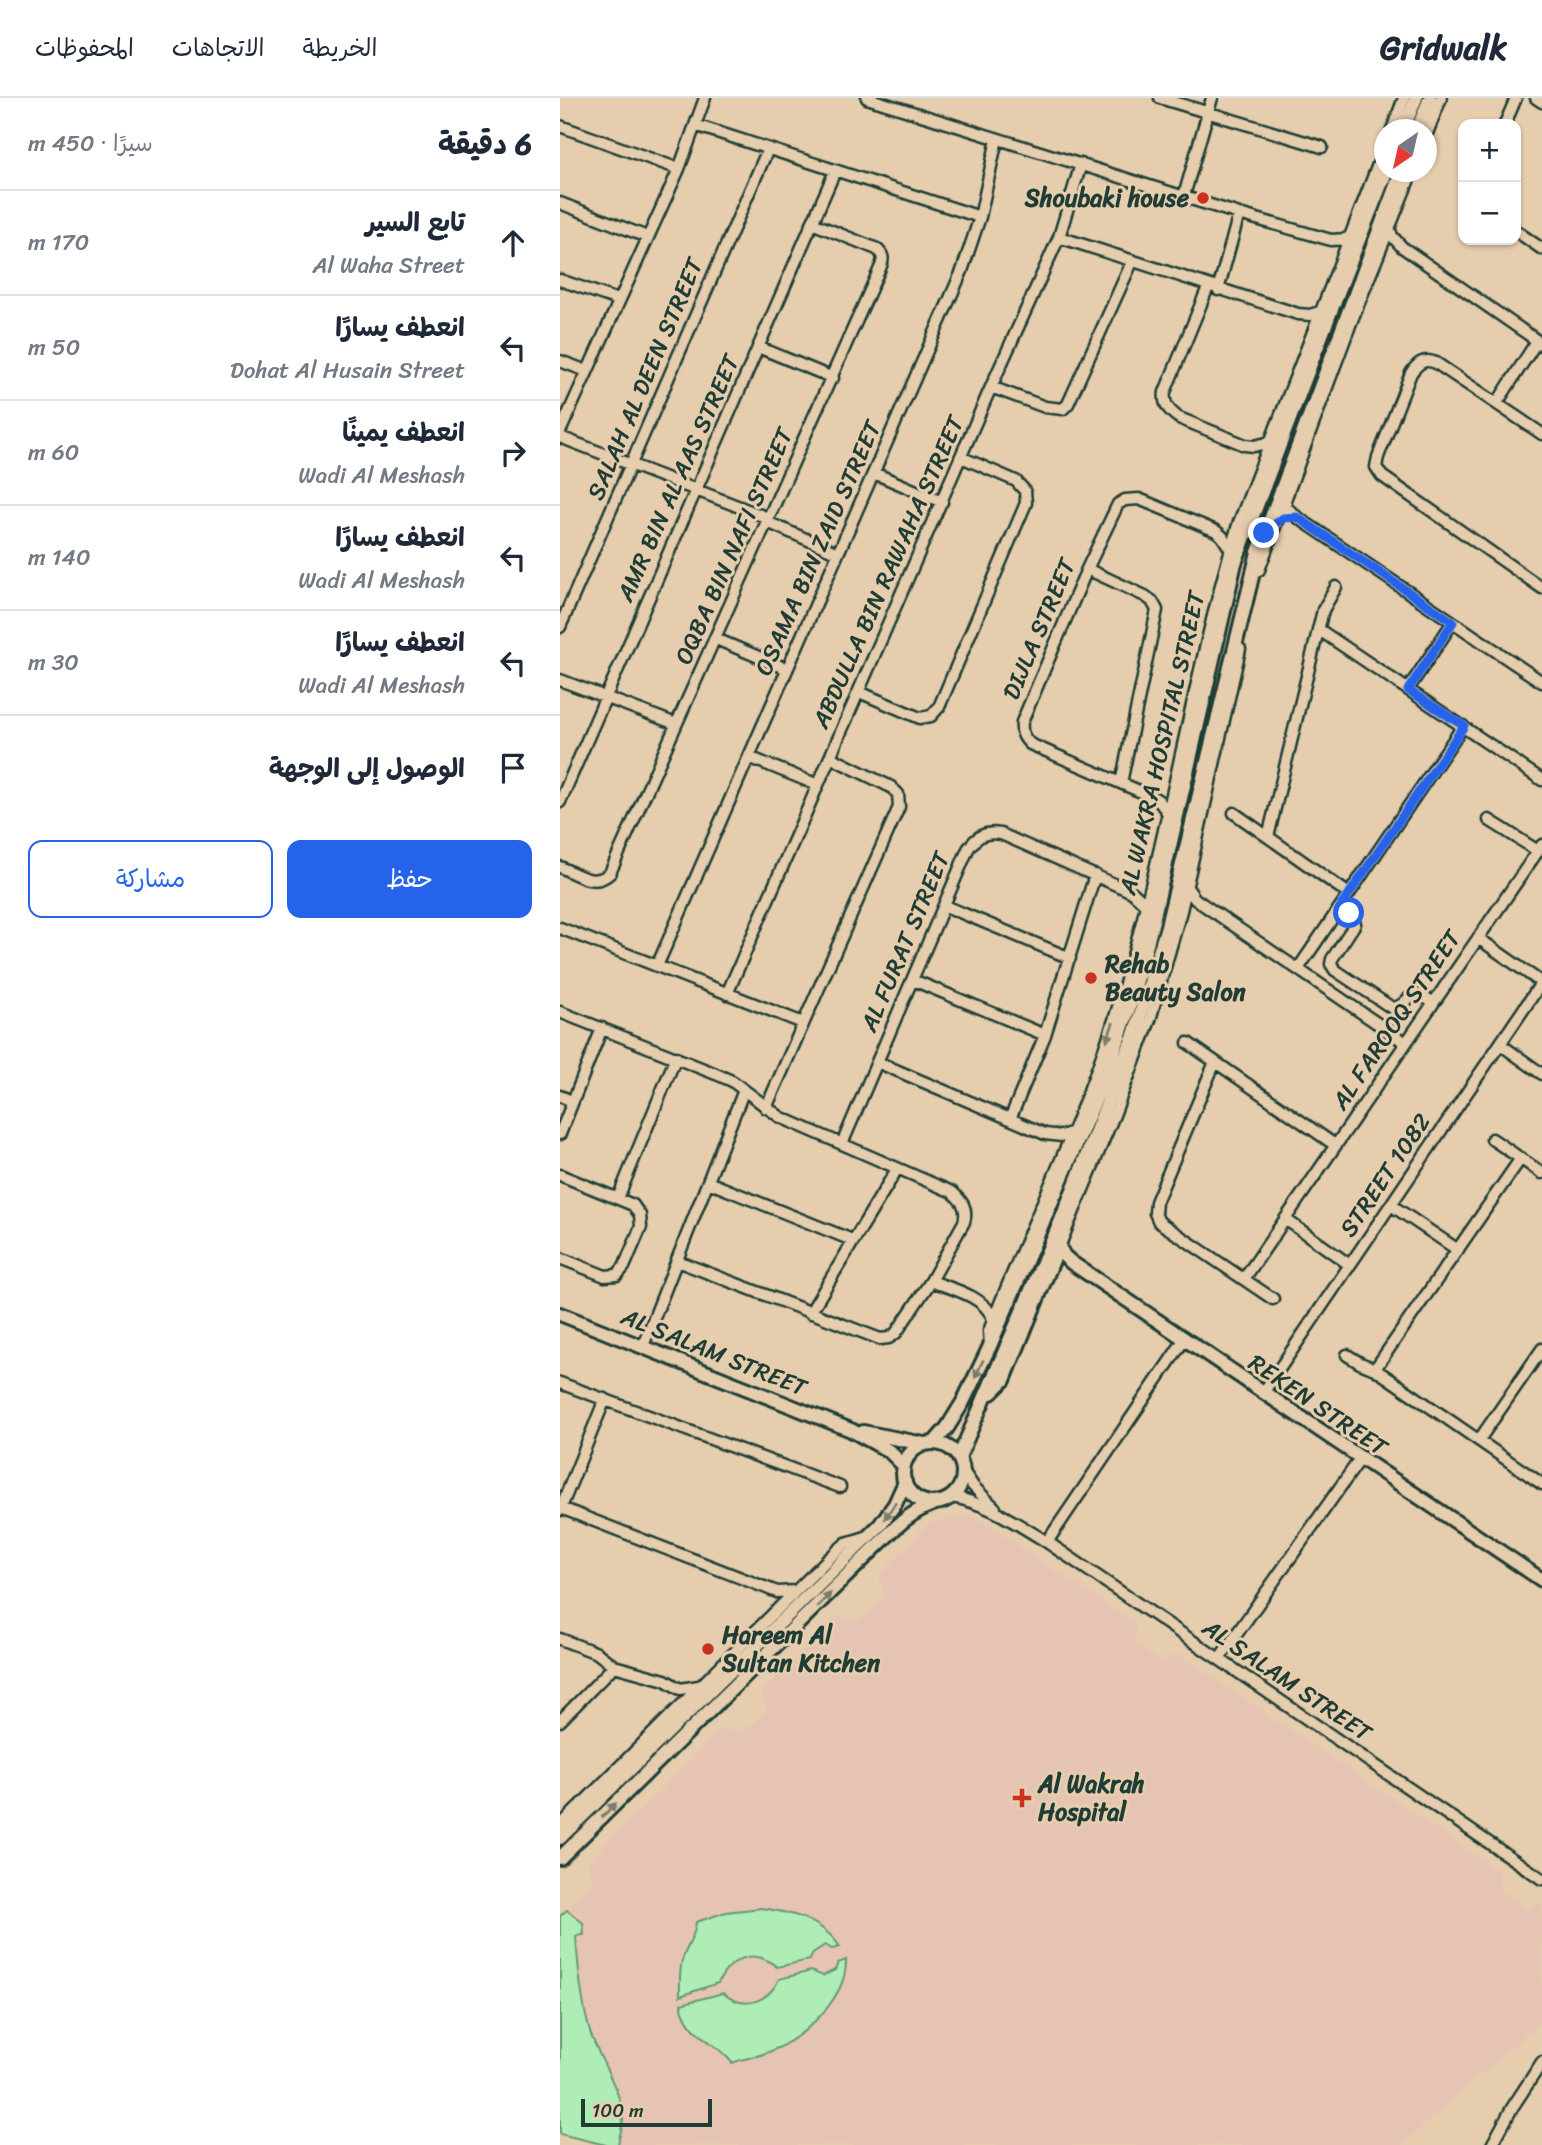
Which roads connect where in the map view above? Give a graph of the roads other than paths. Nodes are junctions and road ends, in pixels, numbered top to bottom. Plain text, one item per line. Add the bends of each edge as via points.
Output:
1 (705, 98) edge
2 (867, 98) edge
3 (1160, 98) edge
4 (1212, 98) edge
5 (1407, 98) edge
6 (1430, 98) edge
7 (1441, 98) edge
8 (1516, 98) edge
9 (1536, 98) edge
10 (882, 100) edge
11 (1542, 102) edge
12 (1208, 113) junction
13 (1397, 119) edge
14 (1404, 119) edge
15 (1421, 119) edge
16 (1433, 119) edge
17 (1507, 119) edge
18 (695, 125) junction
19 (560, 126) edge
20 (997, 139) junction
21 (1322, 147) dead end
22 (768, 149) junction
23 (1081, 164) junction
24 (678, 169) junction
25 (835, 171) junction
26 (1374, 176) edge
27 (1382, 182) edge
28 (1398, 182) edge
29 (1408, 182) edge
30 (1184, 196) junction
31 (560, 203) edge
32 (1239, 214) junction
33 (1387, 214) junction
34 (981, 218) junction
35 (812, 223) junction
36 (1390, 230) junction
37 (1352, 234) junction
38 (1521, 234) edge
39 (647, 237) junction
40 (1059, 237) junction
41 (1331, 240) junction
42 (1402, 247) junction
43 (1542, 249) edge
44 (1380, 253) junction
45 (1343, 256) junction
46 (1132, 262) junction
47 (1344, 276) junction
48 (560, 280) edge
49 (1213, 288) junction
50 (618, 300) junction
51 (1322, 311) junction
52 (1298, 314) junction
53 (1313, 333) junction
54 (1539, 342) edge
55 (758, 347) junction
56 (560, 361) edge
57 (587, 371) junction
58 (833, 378) junction
59 (991, 387) junction
60 (1497, 403) junction
61 (1542, 434) edge
62 (560, 435) edge
63 (1270, 442) junction
64 (1245, 445) junction
65 (961, 457) junction
66 (631, 464) junction
67 (1261, 468) junction
68 (874, 473) junction
69 (1284, 479) junction
70 (696, 489) junction
71 (1284, 501) junction
72 (942, 502) junction
73 (1254, 511) junction
74 (1297, 517) junction
75 (768, 520) junction
76 (1276, 523) junction
77 (1237, 524) junction
78 (1216, 531) junction
79 (1264, 533) junction
80 (1230, 548) junction
81 (838, 553) junction
82 (1235, 564) junction
83 (1087, 569) junction
84 (1336, 587) dead end
85 (1542, 588) edge
86 (1453, 622) junction
87 (560, 627) edge
88 (1318, 629) junction
89 (716, 639) junction
90 (787, 669) junction
91 (560, 680) edge
92 (1542, 682) edge
93 (1408, 690) junction
94 (859, 692) junction
95 (606, 697) junction
96 (676, 724) junction
97 (1464, 726) junction
98 (749, 757) junction
99 (830, 757) junction
100 (1542, 780) edge
101 (1121, 783) junction
102 (818, 785) junction
103 (1174, 788) junction
104 (1153, 797) junction
105 (560, 802) edge
106 (1168, 813) junction
107 (1234, 813) dead end
108 (1489, 820) dead end
109 (1268, 837) junction
110 (1540, 848) edge
111 (560, 867) edge
112 (1095, 876) junction
113 (1153, 883) junction
114 (1186, 886) junction
115 (1132, 892) junction
116 (1349, 894) junction
117 (1202, 904) junction
118 (945, 906) junction
119 (1341, 906) junction
120 (1146, 909) junction
121 (1181, 911) junction
122 (1167, 926) junction
123 (560, 928) edge
124 (1151, 929) junction
125 (1478, 938) junction
126 (1070, 958) junction
127 (657, 966) junction
128 (1298, 969) junction
129 (913, 981) junction
130 (1542, 982) edge
131 (727, 994) junction
132 (1434, 1002) junction
133 (560, 1012) edge
134 (803, 1023) junction
135 (602, 1028) junction
136 (1045, 1035) junction
137 (1188, 1043) dead end
138 (1406, 1043) junction
139 (1500, 1044) junction
140 (676, 1057) junction
141 (877, 1062) junction
142 (1215, 1062) junction
143 (1542, 1073) edge
144 (744, 1090) junction
145 (560, 1096) edge
146 (572, 1101) junction
147 (766, 1108) junction
148 (1010, 1119) junction
149 (1084, 1124) junction
150 (1045, 1134) junction
151 (1071, 1134) junction
152 (560, 1135) edge
153 (1492, 1139) dead end
154 (842, 1144) junction
155 (1335, 1145) junction
156 (1062, 1153) junction
157 (1521, 1158) junction
158 (897, 1168) junction
159 (1542, 1173) edge
160 (560, 1175) edge
161 (708, 1182) junction
162 (618, 1198) junction
163 (1391, 1205) junction
164 (1285, 1219) junction
165 (1060, 1223) junction
166 (852, 1240) junction
167 (1059, 1247) junction
168 (1458, 1250) junction
169 (560, 1258) edge
170 (677, 1261) junction
171 (1072, 1263) junction
172 (1350, 1265) junction
173 (1051, 1268) junction
174 (1244, 1279) junction
175 (931, 1281) junction
176 (1002, 1296) junction
177 (1273, 1299) dead end
178 (980, 1301) junction
179 (810, 1313) junction
180 (560, 1314) edge
181 (993, 1319) junction
182 (1184, 1340) junction
183 (643, 1346) junction
184 (990, 1346) junction
185 (1542, 1349) edge
186 (1347, 1355) dead end
187 (1376, 1369) junction
188 (560, 1382) edge
189 (1263, 1393) junction
190 (985, 1397) junction
191 (605, 1399) junction
192 (851, 1430) junction
193 (1479, 1440) junction
194 (929, 1443) junction
195 (959, 1457) junction
196 (1360, 1459) junction
197 (904, 1466) junction
198 (963, 1471) junction
199 (905, 1482) junction
200 (1542, 1484) edge
201 (840, 1487) dead end
202 (945, 1499) junction
203 (560, 1509) edge
204 (1006, 1517) junction
205 (870, 1536) junction
206 (1047, 1542) junction
207 (1542, 1580) edge
208 (768, 1588) junction
209 (797, 1590) junction
210 (774, 1616) junction
211 (560, 1639) edge
212 (1219, 1659) junction
213 (614, 1666) junction
214 (703, 1685) junction
215 (680, 1689) junction
216 (682, 1707) junction
217 (722, 1713) dead end
218 (561, 1719) edge
219 (701, 1719) junction
220 (671, 1732) junction
221 (564, 1827) edge
222 (560, 1838) edge
223 (565, 1859) edge
224 (1542, 1879) edge
225 (1542, 2062) edge
226 (1492, 2145) edge

1 - 18 street
2 - 10 street
3 - 12 street
4 - 12 street
5 - 13 street
5 - 14 street
6 - 15 street
7 - 16 street
8 - 17 street
9 - 11 street
10 - 20 street
12 - 21 street
12 - 30 street
18 - 22 street
18 - 24 street
19 - 24 street
20 - 23 street
20 - 34 street, OSAMA BIN ZAID STREET
22 - 25 street
22 - 66 street, SALAH AL DEEN STREET
23 - 30 street
23 - 40 street, ABDULLA BIN RAWAHA STREET
24 - 39 street
25 - 34 street
25 - 35 street, AMR BIN AL AAS STREET
26 - 37 street, AL WAKRA HOSPITAL STREET
27 - 47 street, AL WAKRA HOSPITAL STREET
28 - 33 street, AL WAKRA HOSPITAL STREET
29 - 36 street, AL WAKRA HOSPITAL STREET
30 - 32 street
31 - 39 street
32 - 41 street
32 - 49 street
33 - 36 street
33 - 69 street, AL WAKRA HOSPITAL STREET
34 - 68 street, OSAMA BIN ZAID STREET
35 - 55 street, AMR BIN AL AAS STREET
35 - 58 street, OQBA BIN NAFI STREET via 870,245 883,260
36 - 42 street
36 - 44 street, AL WAKRA HOSPITAL STREET
37 - 41 street
37 - 45 street, AL WAKRA HOSPITAL STREET
38 - 43 street
39 - 50 street
40 - 46 street
40 - 59 street, ABDULLA BIN RAWAHA STREET
41 - 45 street
42 - 44 street
42 - 54 street
44 - 71 street, AL WAKRA HOSPITAL STREET
45 - 47 street
45 - 51 street, AL WAKRA HOSPITAL STREET
46 - 49 street
46 - 59 street via 1063,409
47 - 73 street, AL WAKRA HOSPITAL STREET
48 - 50 street
49 - 52 street
49 - 64 street via 1165,392 1165,403 1179,418
50 - 57 street
51 - 52 street
51 - 53 street, AL WAKRA HOSPITAL STREET
52 - 53 street
53 - 63 street, AL WAKRA HOSPITAL STREET
54 - 60 street
55 - 58 street
55 - 70 street, AMR BIN AL AAS STREET
56 - 57 street
57 - 62 street
58 - 75 street, OQBA BIN NAFI STREET
59 - 65 street, ABDULLA BIN RAWAHA STREET
60 - 61 street
60 - 85 street via 1436,363 1420,362 1411,373 1376,467 1381,476
62 - 66 street
63 - 64 street
63 - 67 street, AL WAKRA HOSPITAL STREET
64 - 67 street
65 - 72 street, ABDULLA BIN RAWAHA STREET
65 - 94 street via 1016,481 1026,491 1026,502 939,707 931,716 920,718
66 - 70 street
66 - 87 street, SALAH AL DEEN STREET
67 - 77 street, AL WAKRA HOSPITAL STREET
68 - 72 street
68 - 81 street, OSAMA BIN ZAID STREET
69 - 71 street
69 - 79 street, AL WAKRA HOSPITAL STREET
70 - 75 street
70 - 95 street, AMR BIN AL AAS STREET
71 - 74 street
71 - 76 street, AL WAKRA HOSPITAL STREET
72 - 94 street, ABDULLA BIN RAWAHA STREET
73 - 77 street
73 - 82 street, AL WAKRA HOSPITAL STREET
74 - 76 street
74 - 86 street
75 - 81 street
75 - 89 street, OQBA BIN NAFI STREET
76 - 79 street
76 - 114 street, AL WAKRA HOSPITAL STREET via 1259,567
77 - 78 street
77 - 80 street, AL WAKRA HOSPITAL STREET
78 - 80 street, DIJLA STREET
78 - 83 street, DIJLA STREET via 1139,499 1125,500 1114,511
79 - 122 street, AL WAKRA HOSPITAL STREET
80 - 82 street, DIJLA STREET
80 - 103 street, AL WAKRA HOSPITAL STREET
81 - 90 street, OSAMA BIN ZAID STREET
82 - 124 street, AL WAKRA HOSPITAL STREET
83 - 101 street via 1145,596 1157,610
83 - 101 street, DIJLA STREET via 1021,730 1038,749
84 - 88 street
86 - 92 street
86 - 93 street
88 - 93 street
88 - 109 street
89 - 90 street
89 - 96 street, OQBA BIN NAFI STREET
90 - 98 street, OSAMA BIN ZAID STREET
91 - 95 street
93 - 97 street
94 - 99 street, ABDULLA BIN RAWAHA STREET
95 - 96 street
95 - 105 street, AMR BIN AL AAS STREET
96 - 111 street, OQBA BIN NAFI STREET via 610,873 604,880 592,881
97 - 100 street
97 - 116 street
98 - 102 street
98 - 127 street, OSAMA BIN ZAID STREET
99 - 102 street, ABDULLA BIN RAWAHA STREET
99 - 134 street via 891,787 898,794 898,807
101 - 104 street, DIJLA STREET
102 - 131 street, ABDULLA BIN RAWAHA STREET
103 - 104 street
103 - 106 street, AL WAKRA HOSPITAL STREET
104 - 106 street, DIJLA STREET
106 - 113 street, AL WAKRA HOSPITAL STREET
107 - 109 street
108 - 110 street
109 - 116 street
110 - 125 street, AL FAROOQ STREET
112 - 115 street, AL FURAT STREET
112 - 118 street, AL FURAT STREET via 1001,834 982,834 968,849
112 - 126 street
113 - 115 street
113 - 120 street, AL WAKRA HOSPITAL STREET
114 - 117 street
114 - 121 street, AL WAKRA HOSPITAL STREET
115 - 120 street, AL FURAT STREET
116 - 119 street
117 - 121 street via 1194,902
117 - 128 street
118 - 126 street
118 - 129 street, AL FURAT STREET
119 - 128 street
119 - 132 street via 1355,923 1332,959 1335,970 1392,1008 1401,1007 1416,994
120 - 124 street, AL FURAT STREET
120 -> 151 street, AL WAKRA HOSPITAL STREET via 1115,1018
121 - 122 street
121 - 167 street, AL WAKRA HOSPITAL STREET via 1135,1062
122 - 165 street, AL WAKRA HOSPITAL STREET via 1135,1031
123 - 127 street
124 - 149 street, AL WAKRA HOSPITAL STREET via 1108,1070
125 - 130 street
125 - 132 street, AL FAROOQ STREET
126 - 136 street
127 - 131 street
128 - 138 street
129 - 136 street
129 - 141 street, AL FURAT STREET
130 - 139 street, STREET 1082
131 - 134 street
132 - 138 street, AL FAROOQ STREET
133 - 135 street
134 - 147 street
135 - 140 street
135 - 146 street
136 - 148 street
137 - 142 street
138 - 155 street, AL FAROOQ STREET
139 - 143 street
139 - 163 street, STREET 1082
140 - 144 street
140 - 162 street
141 - 148 street
141 - 154 street, AL FURAT STREET
142 - 155 street
142 - 174 street via 1155,1213 1159,1222
144 - 147 street
144 - 161 street
145 - 146 street
146 - 152 street
147 - 154 street
148 - 150 street
149 - 151 street
149 - 184 street, AL WAKRA HOSPITAL STREET
150 - 151 street
150 - 156 street
151 - 156 street, AL WAKRA HOSPITAL STREET
153 - 157 street
154 - 158 street
155 - 164 street, AL FAROOQ STREET
156 - 176 street, AL WAKRA HOSPITAL STREET
157 - 159 street
157 - 168 street
158 - 166 street
158 - 175 street via 952,1192 964,1205 964,1222
160 - 162 street
161 - 166 street
161 - 170 street
162 - 169 street via 640,1214 641,1227 625,1267 617,1275 605,1276
163 - 168 street
163 - 172 street, STREET 1082
164 - 172 street
164 - 174 street, AL FAROOQ STREET
165 - 167 street, AL WAKRA HOSPITAL STREET
165 - 190 street, AL WAKRA HOSPITAL STREET
166 - 179 street
167 - 171 street, REKEN STREET
167 - 173 street, AL WAKRA HOSPITAL STREET
168 - 187 street
170 - 179 street
170 - 183 street
171 - 173 street
171 - 182 street, REKEN STREET
172 - 189 street, STREET 1082
173 - 190 street, AL WAKRA HOSPITAL STREET via 1004,1380
174 - 177 street
175 - 178 street
175 - 179 street via 889,1338 880,1339
176 - 178 street
176 - 181 street, AL WAKRA HOSPITAL STREET
178 - 181 street
180 - 183 street, AL SALAM STREET
181 - 184 street, AL WAKRA HOSPITAL STREET
182 - 189 street, REKEN STREET
182 - 206 street
183 - 192 street, AL SALAM STREET
184 -> 194 street, AL WAKRA HOSPITAL STREET via 947,1428
185 - 193 street
186 - 187 street
187 - 193 street
188 - 191 street
189 - 196 street, REKEN STREET
190 - 195 street, AL WAKRA HOSPITAL STREET
191 - 201 street
191 - 203 street
192 - 194 street, AL SALAM STREET
192 - 197 street, AL SALAM STREET
193 - 200 street
194 - 195 street via 948,1447
194 - 197 street via 912,1452
195 - 198 street
196 - 207 street, REKEN STREET
196 - 212 street
197 - 199 street
198 - 202 street via 962,1481
198 - 204 street, AL SALAM STREET
199 - 202 street via 922,1500
199 -> 205 street via 895,1504
202 - 204 street, AL SALAM STREET via 966,1499
219 -> 202 street via 904,1520
203 - 208 street
204 - 206 street, AL SALAM STREET
205 - 209 street via 846,1543
205 - 220 street
206 - 212 street, AL SALAM STREET
208 - 209 street via 787,1593
208 - 210 street via 774,1596
209 - 210 street
210 - 214 street
211 - 213 street via 597,1653
212 - 224 street, AL SALAM STREET
213 - 215 street via 665,1680
213 - 218 street
214 - 215 street
214 - 216 street
215 - 216 street
216 - 220 street
216 - 221 street
217 - 219 street
223 -> 219 street via 578,1840
220 - 221 street
221 - 222 street
225 - 226 street

